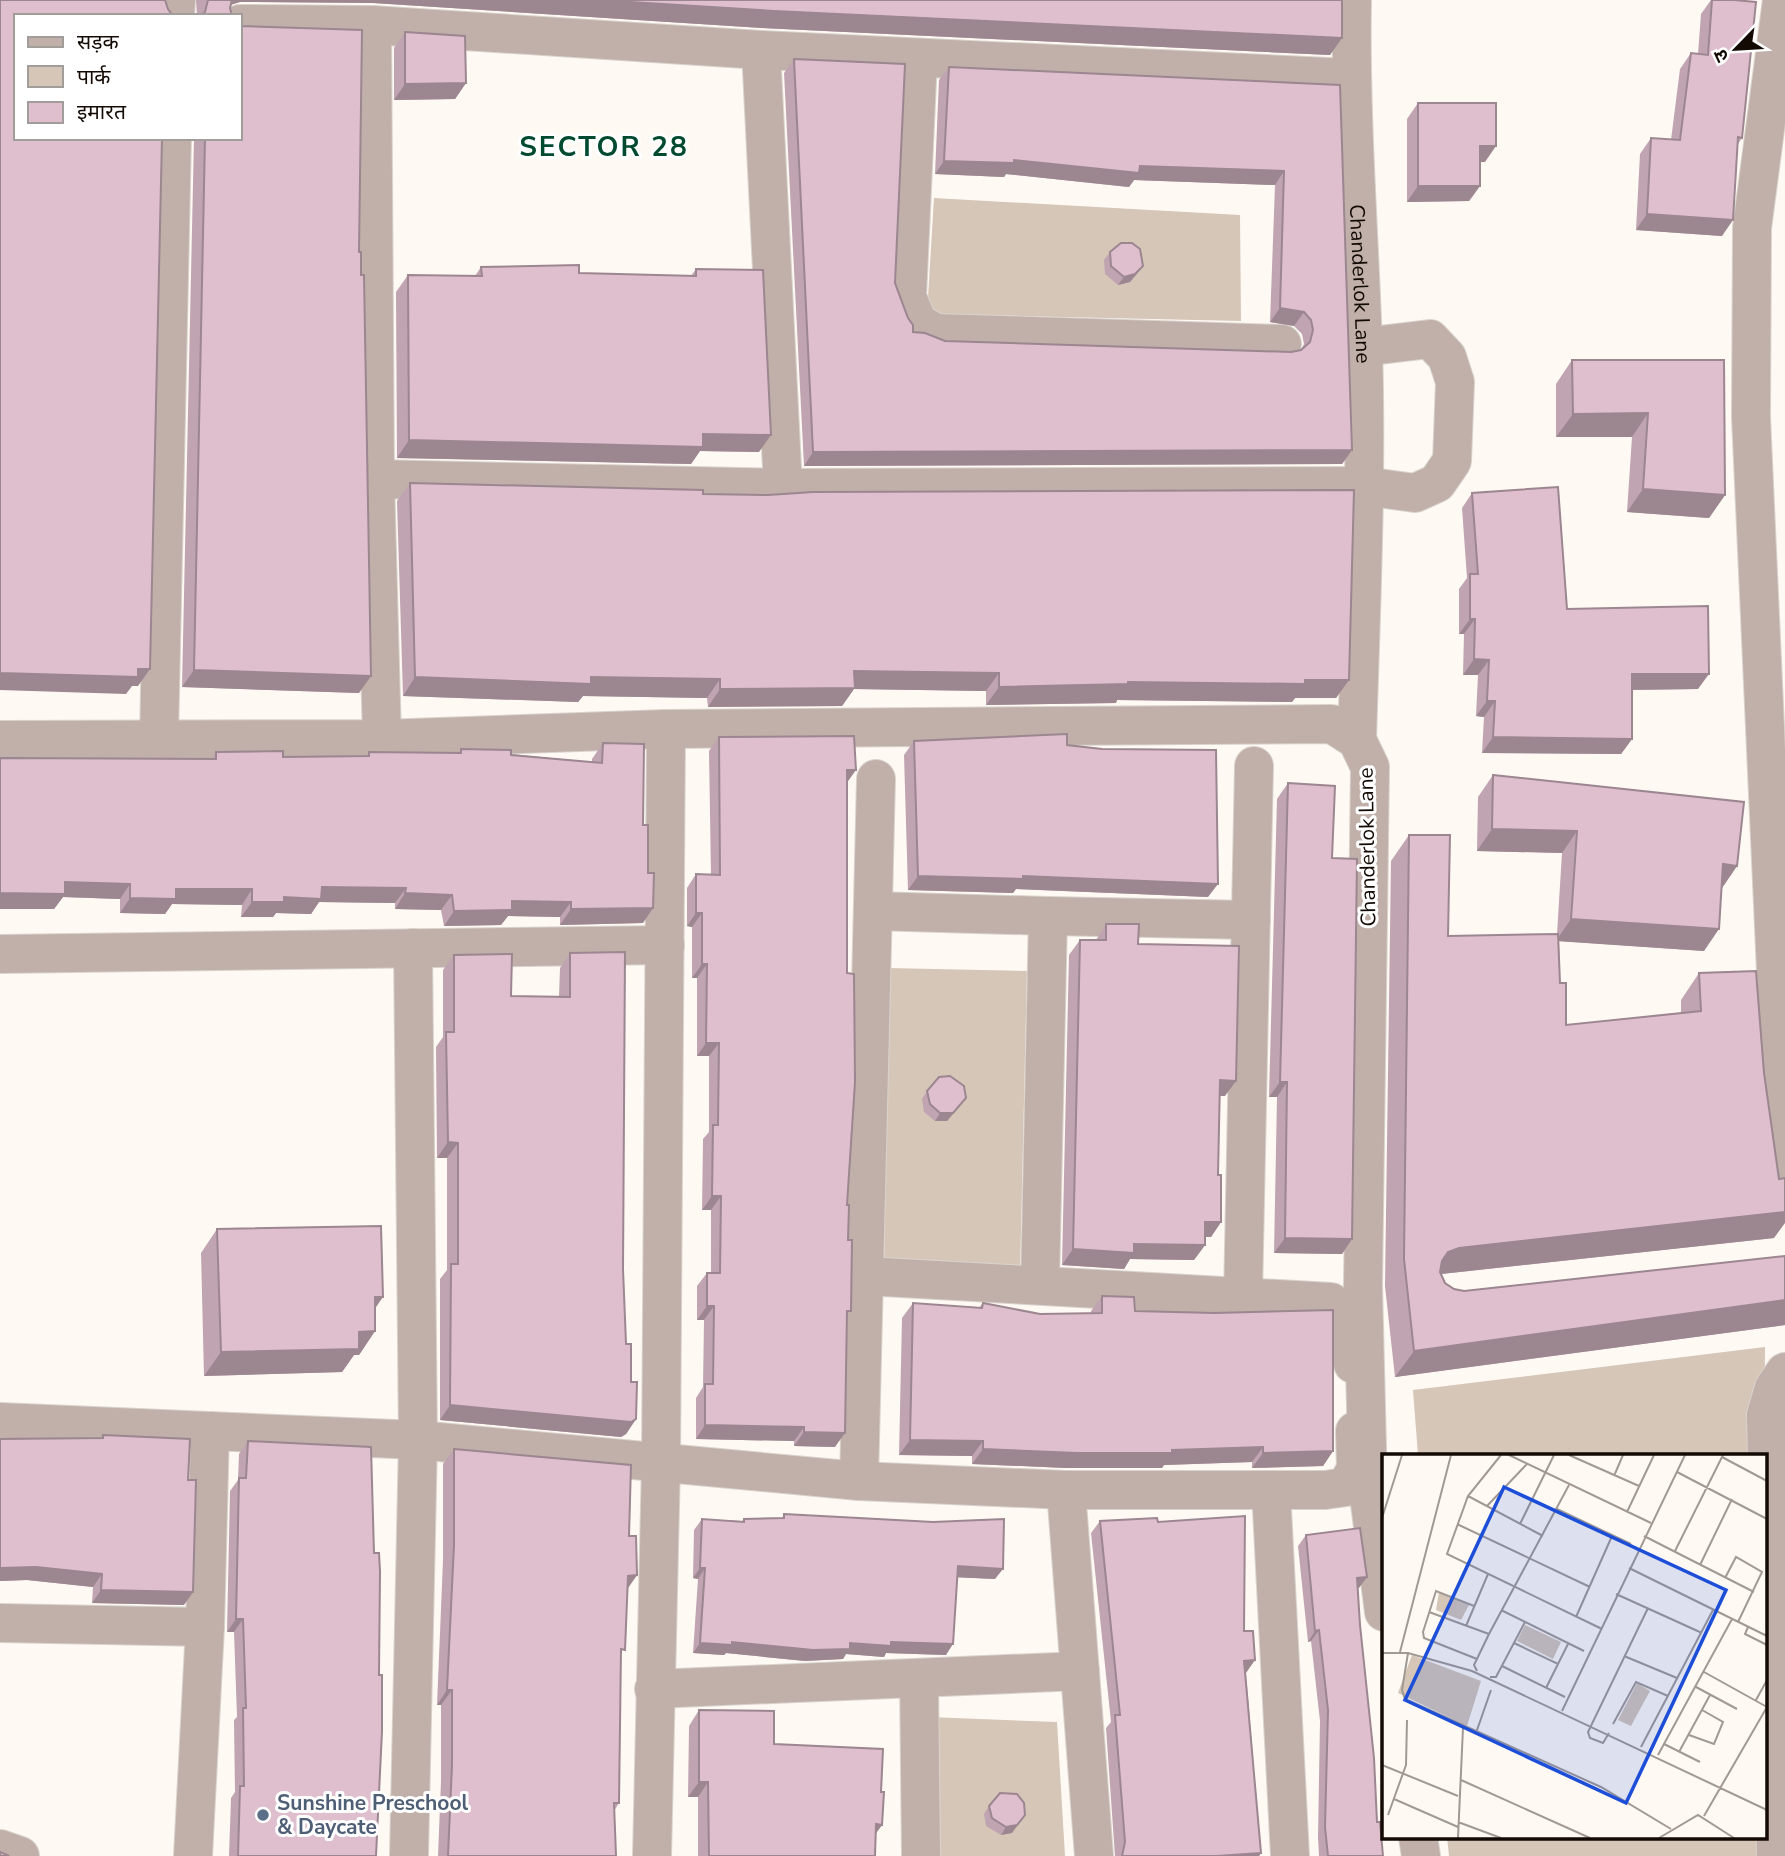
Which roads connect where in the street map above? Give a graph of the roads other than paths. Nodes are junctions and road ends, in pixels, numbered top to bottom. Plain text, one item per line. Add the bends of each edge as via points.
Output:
1 (1352, 0) edge
2 (1782, 0) edge
3 (242, 24) edge
4 (372, 25) junction
5 (761, 50) junction
6 (918, 58) junction
7 (1350, 78) junction
8 (172, 140) edge
9 (1282, 344) dead end
10 (1363, 347) junction
11 (375, 479) junction
12 (1364, 486) junction
13 (783, 488) junction
14 (666, 730) junction
15 (159, 738) junction
16 (382, 739) junction
17 (0, 740) edge
18 (1357, 740) junction
19 (1254, 766) dead end
20 (876, 779) dead end
21 (873, 911) junction
22 (1048, 916) junction
23 (1251, 920) junction
24 (665, 945) junction
25 (413, 948) junction
26 (0, 954) edge
27 (1785, 1171) edge
28 (865, 1276) junction
29 (1040, 1285) junction
30 (1243, 1297) junction
31 (1785, 1372) edge
32 (0, 1422) edge
33 (210, 1431) junction
34 (418, 1440) junction
35 (1767, 1454) edge
36 (660, 1462) junction
37 (859, 1480) junction
38 (1066, 1490) junction
39 (1271, 1490) junction
40 (1768, 1503) edge
41 (1382, 1596) edge
42 (0, 1623) edge
43 (205, 1627) junction
44 (1080, 1671) junction
45 (919, 1678) junction
46 (654, 1689) junction
47 (0, 1849) edge
48 (20, 1856) edge
49 (193, 1856) edge
50 (409, 1856) edge
51 (652, 1856) edge
52 (921, 1856) edge
53 (1094, 1856) edge
54 (1290, 1856) edge
55 (1776, 1856) edge

1 - 7 street, Chanderlok Lane
2 - 27 street via 1752,228 1751,417
3 - 4 street
4 - 5 street
4 - 11 street
5 - 6 street
5 - 13 street
6 - 7 street
6 - 9 street via 906,297 918,323 936,333
7 - 10 street, Chanderlok Lane
8 - 15 street
10 - 12 street, Chanderlok Lane
10 - 12 street via 1430,339 1447,357 1455,382 1451,461 1437,483 1415,493
11 - 13 street
11 - 16 street
12 - 13 street
12 - 18 street, Chanderlok Lane
14 - 16 street
14 - 18 street via 1332,724
14 - 24 street
15 - 16 street
15 - 17 street
18 - 41 street, Chanderlok Lane via 1370,767 1363,1286 1368,1488
19 - 23 street
20 - 21 street
21 - 22 street
21 - 28 street
22 - 23 street
22 - 29 street
23 - 30 street
24 - 25 street
24 - 36 street
25 - 26 street
25 - 34 street
28 - 29 street
28 - 37 street
29 - 30 street
30 - 39 street via 1331,1302 1351,1323 1356,1469 1346,1488
31 - 35 street via 1774,1388 1766,1415
32 - 33 street
33 - 34 street
33 - 43 street
34 - 36 street
34 - 50 street
36 - 37 street
36 - 46 street
37 - 38 street
38 - 39 street
38 - 44 street
39 - 54 street
40 - 55 street
42 - 43 street
43 - 49 street
44 - 45 street
44 - 53 street
45 - 46 street
45 - 52 street
46 - 51 street
47 - 48 street

